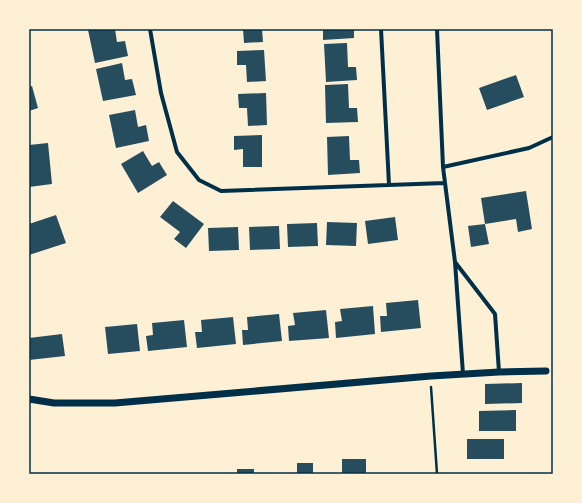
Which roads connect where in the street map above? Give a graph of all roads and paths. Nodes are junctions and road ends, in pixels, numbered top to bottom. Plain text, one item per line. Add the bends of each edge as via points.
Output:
1 (150, 29) edge
2 (381, 29) edge
3 (437, 29) edge
4 (553, 137) edge
5 (443, 167) junction
6 (445, 183) junction
7 (389, 185) junction
8 (455, 262) junction
9 (546, 371) dead end
10 (499, 372) junction
11 (463, 374) junction
12 (431, 376) junction
13 (29, 400) edge
14 (437, 474) edge

1 - 7 street via 161,93 177,152 199,180 221,191
2 - 7 street
3 - 5 street
4 - 5 street via 529,148
5 - 6 street
6 - 7 street
6 - 8 street
8 - 10 street via 495,314
8 - 11 street
9 - 10 street
10 - 11 street
11 - 12 street
12 - 13 street via 115,402 60,403
12 - 14 path

